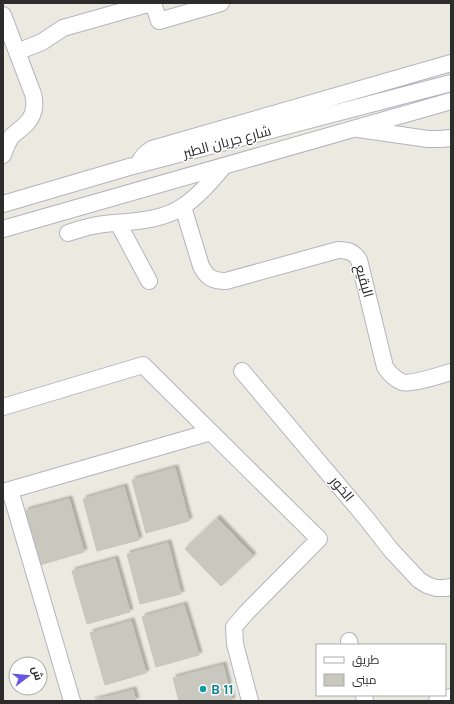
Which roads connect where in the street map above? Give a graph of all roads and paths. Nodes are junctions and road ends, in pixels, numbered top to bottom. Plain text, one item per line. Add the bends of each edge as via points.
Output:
1 (152, 3) edge
2 (221, 3) edge
3 (3, 15) edge
4 (17, 52) junction
5 (451, 63) edge
6 (451, 83) edge
7 (451, 101) edge
8 (270, 123) junction
9 (352, 128) junction
10 (447, 142) edge
11 (3, 155) edge
12 (224, 166) junction
13 (3, 204) edge
14 (183, 207) junction
15 (118, 223) junction
16 (3, 229) edge
17 (68, 233) dead end
18 (149, 282) dead end
19 (242, 371) dead end
20 (451, 372) edge
21 (3, 407) edge
22 (211, 432) junction
23 (6, 491) edge
24 (451, 587) edge
25 (451, 697) edge
26 (72, 701) edge
27 (250, 701) edge
28 (437, 701) edge

1 - 2 street via 159,21
1 - 4 street via 63,28 42,42
3 - 4 street
4 - 11 street via 33,94 34,111 27,124 11,138
5 - 8 street
6 - 8 street, شارع جريان الطير
7 - 9 street, شارع جريان الطير
8 - 13 street, شارع جريان الطير
9 - 10 street, شارع جريان الطير
9 - 12 street, شارع جريان الطير
12 - 14 street
12 - 16 street, شارع جريان الطير
14 - 15 street via 143,221
14 - 20 street, البقيع via 203,270 205,274 218,281 226,281 338,250 356,255 366,284 385,367 402,382
15 - 17 street via 91,226
15 - 18 street
19 - 24 street, الخور via 419,580 436,588
21 - 22 street via 143,365
22 - 23 street
22 - 27 street via 319,539 234,627 235,644
23 - 26 street
25 - 28 street

